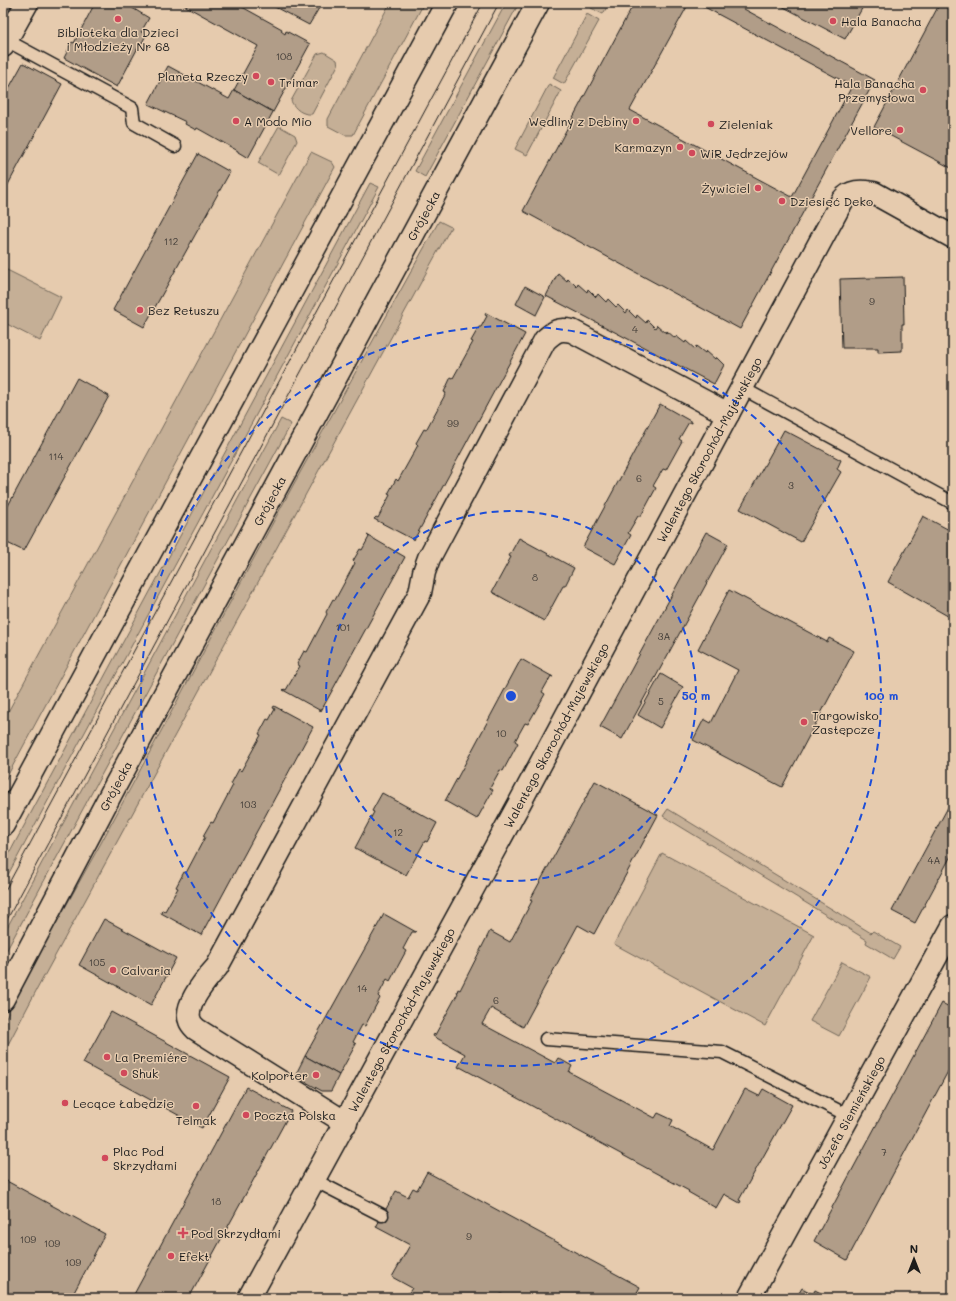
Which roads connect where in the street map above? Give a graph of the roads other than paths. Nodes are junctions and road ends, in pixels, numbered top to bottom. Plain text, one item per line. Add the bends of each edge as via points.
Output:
1 (26, 3) edge
2 (447, 3) edge
3 (538, 3) edge
4 (5, 43) edge
5 (175, 146) dead end
6 (953, 236) edge
7 (742, 388) junction
8 (728, 414) junction
9 (953, 503) edge
10 (3, 825) edge
11 (953, 926) edge
12 (3, 999) edge
13 (546, 1039) dead end
14 (849, 1116) junction
15 (346, 1123) junction
16 (314, 1180) junction
17 (382, 1216) dead end
18 (249, 1298) edge
19 (749, 1298) edge

1 - 4 street
2 - 10 street
3 - 12 street, Grójecka via 114,788
4 - 5 lane via 132,108 134,123
6 - 7 street, Walentego Skorochód-Majewskiego via 874,193 852,192 845,197
7 - 8 street, Walentego Skorochód-Majewskiego
7 - 9 lane
8 - 15 street, Walentego Skorochód-Majewskiego
8 - 15 street via 572,331 559,330 545,340 429,558 420,593 217,967 203,982 188,1012 190,1021 196,1029
11 - 14 street, Józefa Siemieńskiego
13 - 14 lane via 722,1052
14 - 19 street, Józefa Siemieńskiego
15 - 16 street, Walentego Skorochód-Majewskiego
16 - 17 lane
16 - 18 street, Walentego Skorochód-Majewskiego

